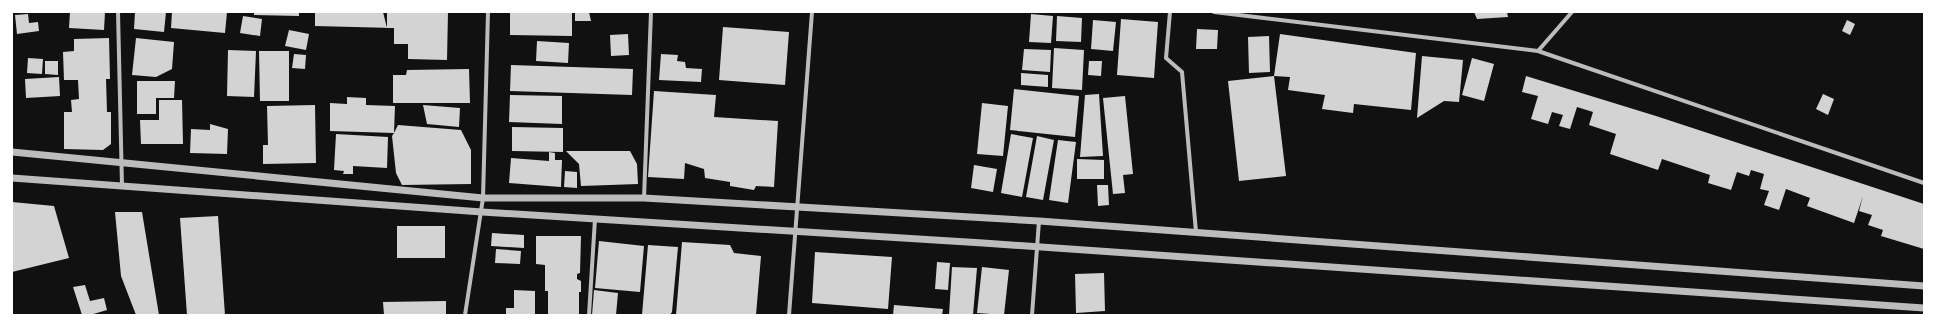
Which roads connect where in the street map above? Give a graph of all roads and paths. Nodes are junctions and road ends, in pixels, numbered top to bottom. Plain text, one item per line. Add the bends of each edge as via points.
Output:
1 (118, 12) edge
2 (488, 12) edge
3 (651, 12) edge
4 (812, 12) edge
5 (1170, 12) edge
6 (1214, 12) edge
7 (1572, 12) edge
8 (1538, 51) junction
9 (12, 152) edge
10 (123, 162) junction
11 (12, 178) edge
12 (1924, 184) edge
13 (122, 186) junction
14 (483, 198) junction
15 (644, 198) junction
16 (798, 207) junction
17 (482, 212) junction
18 (595, 219) junction
19 (1039, 221) junction
20 (796, 232) junction
21 (1196, 232) junction
22 (1038, 247) junction
23 (1924, 286) edge
24 (1924, 308) edge
25 (465, 315) edge
26 (589, 315) edge
27 (789, 315) edge
28 (1032, 315) edge

1 - 10 street
2 - 14 street
3 - 15 street
4 - 16 street
5 - 21 street via 1166,58 1182,72
6 - 8 street
7 - 8 street
8 - 12 street
9 - 10 street
10 - 13 street
10 - 14 street
11 - 13 street
13 - 17 street
14 - 15 street
14 - 17 street
15 - 16 street
16 - 19 street
16 - 20 street
17 - 18 street
17 - 25 street
18 - 20 street
18 - 26 street
19 - 21 street
19 - 22 street
20 - 22 street
20 - 27 street
21 - 23 street
22 - 24 street
22 - 28 street

